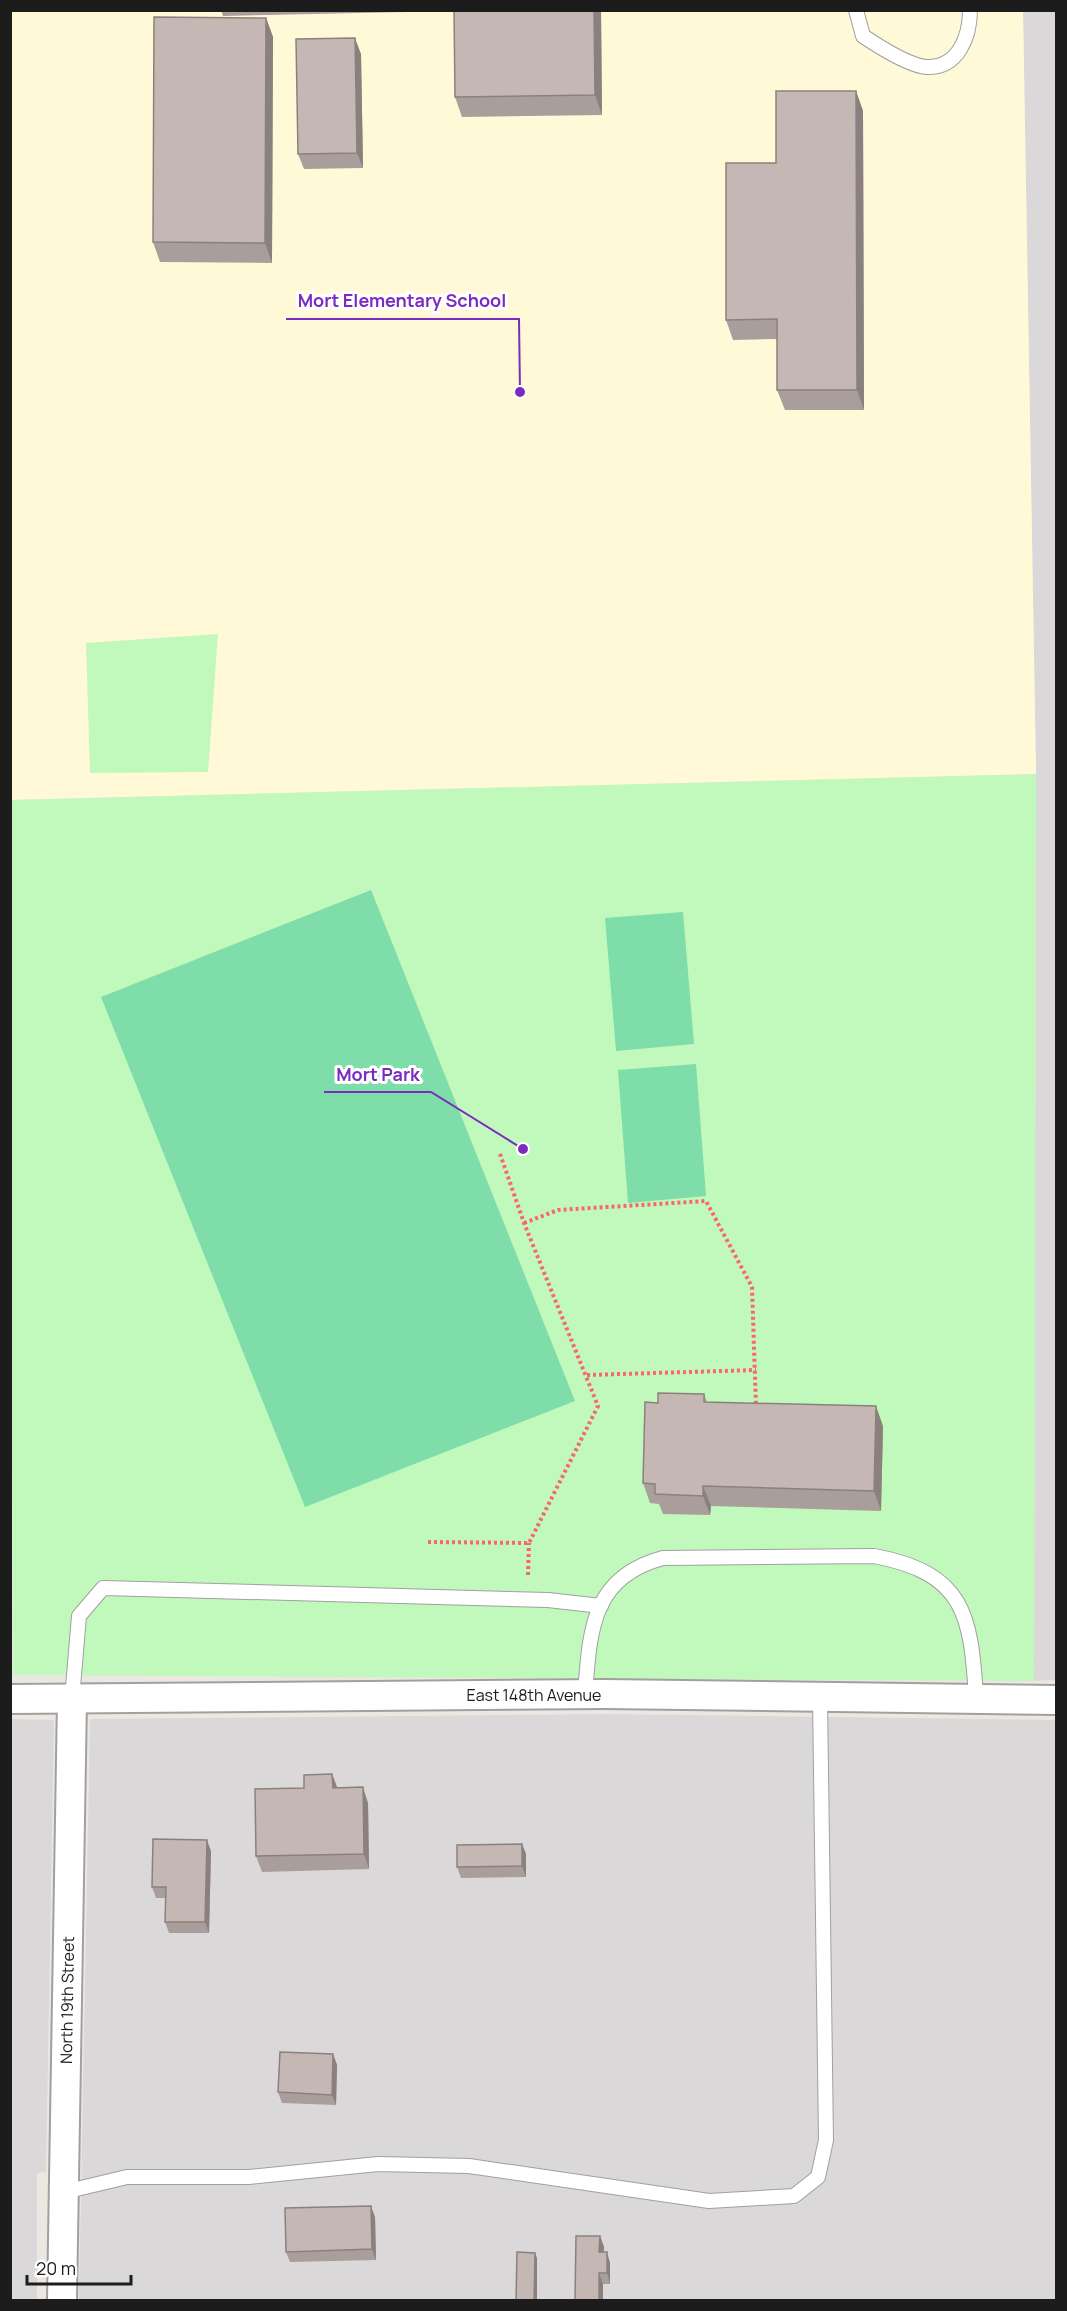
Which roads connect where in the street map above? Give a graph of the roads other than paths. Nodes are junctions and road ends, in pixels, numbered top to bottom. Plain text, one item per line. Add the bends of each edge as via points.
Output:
1 (856, 10) edge
2 (970, 10) edge
3 (601, 1606) junction
4 (585, 1694) junction
5 (820, 1697) junction
6 (976, 1698) junction
7 (10, 1699) edge
8 (72, 1700) junction
9 (1056, 1700) edge
10 (64, 2192) junction
11 (62, 2301) edge

1 - 2 lane via 863,36 888,52 926,67 944,64 958,55 970,27
3 - 4 lane via 589,1647
3 - 6 lane via 609,1589 624,1574 663,1558 874,1556 904,1561 944,1584 958,1601 974,1652
3 - 8 lane via 528,1599 103,1588 79,1616
4 - 5 street, East 148th Avenue
4 - 8 street, East 148th Avenue
5 - 6 street, East 148th Avenue
5 - 10 lane via 826,2140 818,2177 794,2196 709,2201 468,2166 378,2164 249,2177 128,2177
6 - 9 street, East 148th Avenue
7 - 8 street, East 148th Avenue
8 - 10 street, North 19th Street
10 - 11 street, North 19th Street

